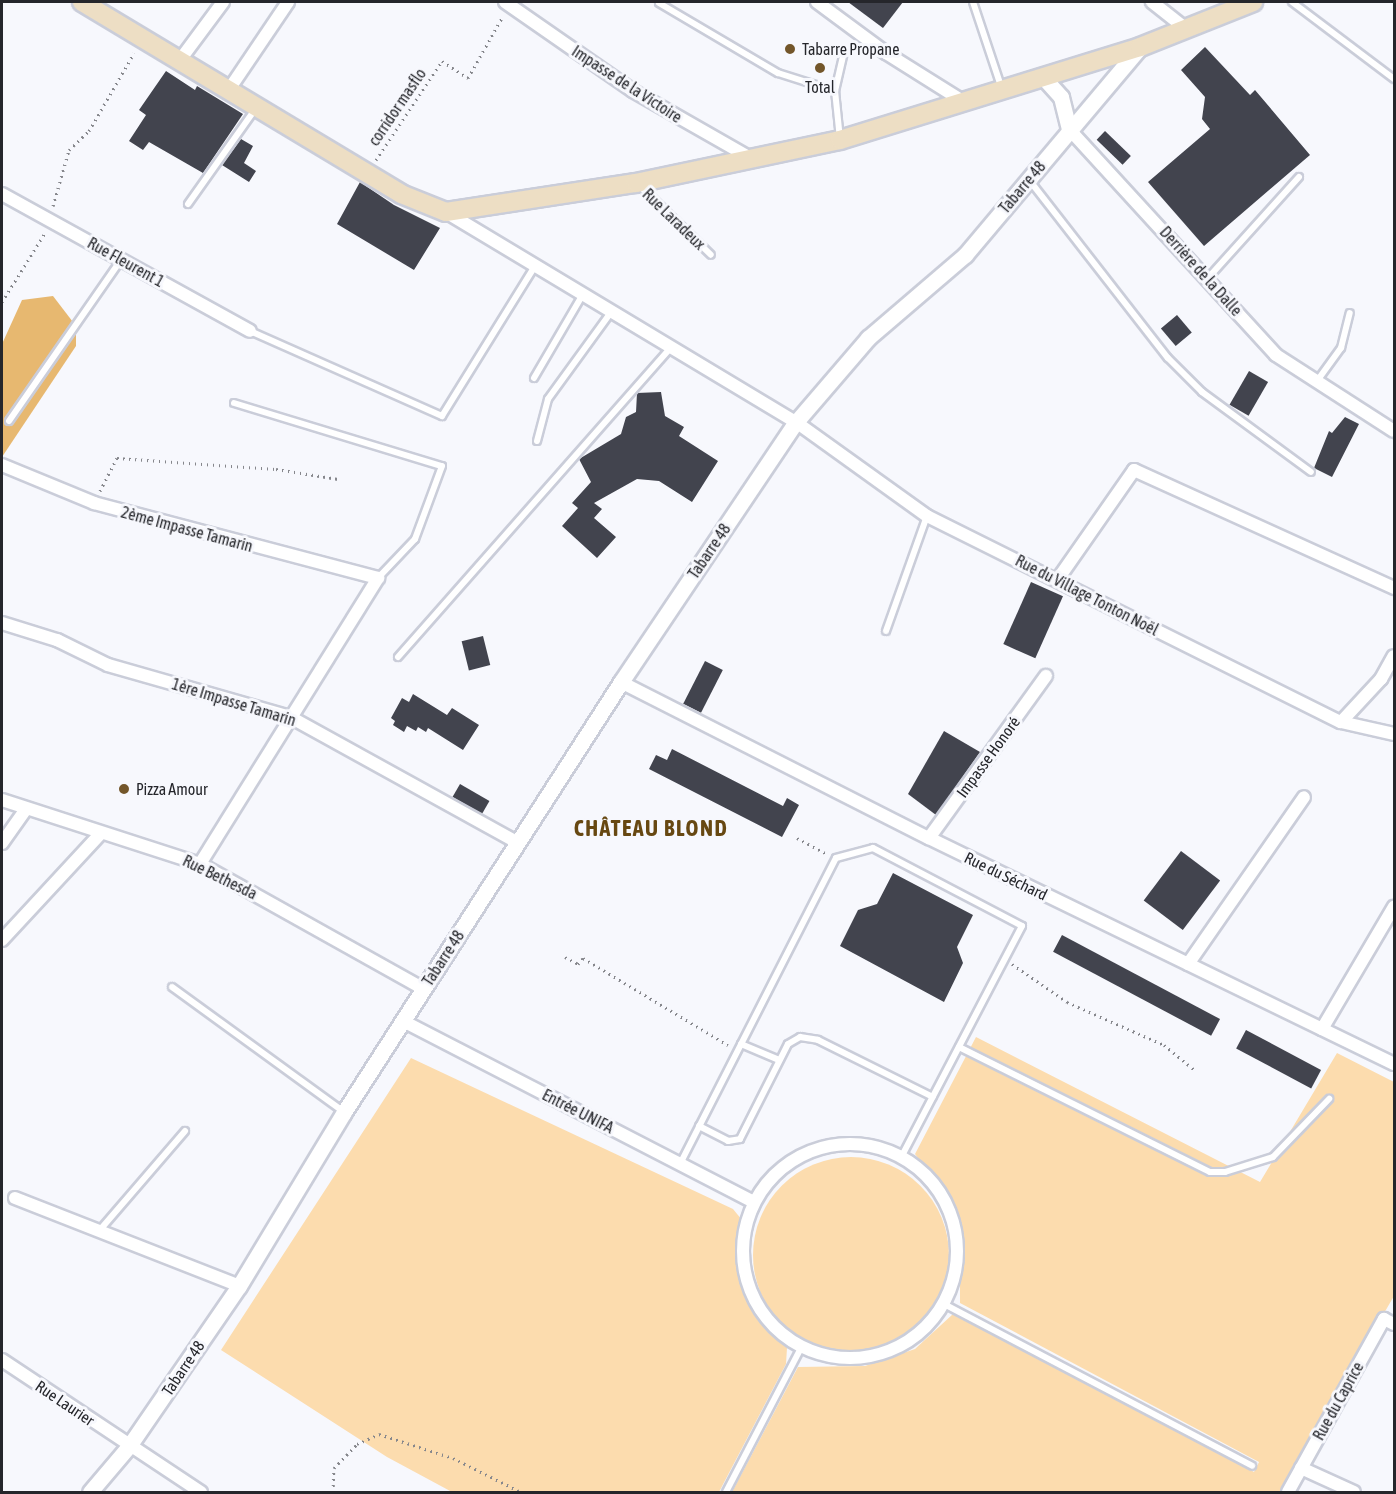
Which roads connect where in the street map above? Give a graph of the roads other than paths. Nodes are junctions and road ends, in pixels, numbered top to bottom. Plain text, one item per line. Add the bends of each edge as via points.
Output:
1 (82, 2) edge
2 (223, 2) edge
3 (288, 2) edge
4 (817, 2) edge
5 (973, 2) edge
6 (1152, 2) edge
7 (1253, 2) edge
8 (1292, 2) edge
9 (507, 3) edge
10 (659, 3) dead end
11 (1185, 28) junction
12 (1140, 47) junction
13 (844, 52) dead end
14 (180, 60) junction
15 (1043, 76) junction
16 (1395, 79) edge
17 (230, 88) junction
18 (1002, 90) junction
19 (835, 91) junction
20 (964, 102) junction
21 (258, 105) junction
22 (1069, 129) junction
23 (840, 140) junction
24 (753, 160) junction
25 (1299, 177) dead end
26 (1029, 180) junction
27 (636, 183) junction
28 (2, 194) edge
29 (188, 204) dead end
30 (446, 212) junction
31 (711, 255) dead end
32 (122, 259) junction
33 (535, 265) junction
34 (1208, 278) junction
35 (583, 294) junction
36 (612, 311) junction
37 (1350, 313) dead end
38 (250, 332) joint
39 (672, 346) junction
40 (534, 378) dead end
41 (1317, 381) junction
42 (234, 403) dead end
43 (9, 422) dead end
44 (796, 422) junction
45 (1395, 431) edge
46 (537, 441) dead end
47 (2, 465) edge
48 (1311, 472) dead end
49 (927, 516) junction
50 (378, 578) junction
51 (1058, 579) junction
52 (1395, 588) edge
53 (2, 622) edge
54 (886, 632) dead end
55 (1395, 656) edge
56 (398, 657) dead end
57 (1046, 676) dead end
58 (621, 682) junction
59 (290, 717) junction
60 (1341, 722) junction
61 (1395, 734) edge
62 (1304, 797) dead end
63 (2, 800) edge
64 (26, 809) junction
65 (100, 834) junction
66 (929, 838) junction
67 (2, 843) edge
68 (518, 843) junction
69 (201, 864) junction
70 (1395, 907) edge
71 (2, 940) edge
72 (1188, 964) junction
73 (172, 987) dead end
74 (424, 989) junction
75 (403, 1021) junction
76 (1322, 1029) junction
77 (740, 1047) junction
78 (959, 1047) junction
79 (779, 1060) junction
80 (1395, 1064) edge
81 (933, 1097) junction
82 (1329, 1099) dead end
83 (344, 1112) junction
84 (699, 1126) junction
85 (184, 1131) dead end
86 (902, 1156) junction
87 (680, 1164) junction
88 (15, 1198) dead end
89 (754, 1202) junction
90 (99, 1232) junction
91 (239, 1286) junction
92 (944, 1304) junction
93 (1395, 1324) edge
94 (801, 1347) junction
95 (2, 1360) edge
96 (129, 1446) junction
97 (1252, 1466) dead end
98 (1300, 1468) junction
99 (90, 1492) edge
100 (201, 1492) edge
101 (726, 1492) edge
102 (1288, 1492) edge
103 (1354, 1492) edge

1 - 14 main road
2 - 14 street
3 - 17 street
4 - 20 street via 886,53
5 - 18 lane
6 - 11 street
7 - 11 main road
8 - 16 lane
9 - 24 street, Impasse de la Victoire via 633,91
10 - 19 lane via 778,73
11 - 12 main road
12 - 15 main road
12 - 22 street, Tabarre 48
13 - 19 lane
14 - 17 main road
15 - 18 main road
15 - 22 street, Derrière de la Dalle via 1061,97
17 - 21 main road
18 - 20 main road
19 - 23 lane
20 - 23 main road
21 - 29 lane
21 - 30 main road via 401,194
22 - 26 street, Tabarre 48
22 - 34 street, Derrière de la Dalle
23 - 24 main road
24 - 27 main road
25 - 34 lane
26 - 44 street, Tabarre 48 via 964,255 868,338
26 - 48 lane via 1168,358 1202,392
27 - 30 main road
27 - 31 lane, Rue Laradeux
28 - 32 street, Rue Fleurent 1
30 - 33 street
32 - 38 street, Rue Fleurent 1
32 - 43 lane
33 - 35 street
33 - 38 lane via 442,416
34 - 41 street, Derrière de la Dalle via 1276,356
35 - 36 street
35 - 40 lane
36 - 39 street
36 - 46 lane via 548,399
37 - 41 lane via 1341,348
39 - 44 street
39 - 56 lane
41 - 45 street, Derrière de la Dalle
42 - 50 lane via 442,466 415,539
44 - 49 street, Rue du Village Tonton Noël
44 - 58 street, Tabarre 48
47 - 50 street, 2ème Impasse Tamarin via 94,503
49 - 51 street, Rue du Village Tonton Noël
49 - 54 lane
50 - 59 street
51 - 52 street via 1134,470
51 - 60 street, Rue du Village Tonton Noël
53 - 59 street, 1ère Impasse Tamarin via 57,640 108,664
55 - 60 street via 1381,679
57 - 66 street, Impasse Honoré
58 - 66 street, Rue du Séchard
58 - 68 street, Tabarre 48
59 - 68 street, 1ère Impasse Tamarin
59 - 69 street
60 - 61 street, Rue du Village Tonton Noël
62 - 72 street
63 - 64 street, Rue Bethesda
64 - 65 street, Rue Bethesda
64 - 67 street
65 - 69 street, Rue Bethesda
65 - 71 street
66 - 72 street, Rue du Séchard
68 - 74 street, Tabarre 48
69 - 74 street, Rue Bethesda
70 - 76 street
72 - 76 street, Rue du Séchard
73 - 83 lane
74 - 75 street, Tabarre 48
75 - 83 street, Tabarre 48
75 - 87 street, Entrée UNIFA
76 - 80 street, Rue du Séchard
77 - 78 lane via 836,858 873,848 1022,926
77 - 79 lane
77 - 84 lane
78 - 81 lane
78 - 82 lane via 1210,1172 1225,1172 1273,1157
79 - 81 lane via 793,1040 810,1037
79 - 84 lane via 740,1139 728,1141
81 - 86 lane
83 - 91 street, Tabarre 48
84 - 87 lane
85 - 90 lane
86 - 89 street via 869,1145 835,1144 802,1154 774,1174
86 - 92 street via 929,1177 948,1205 957,1238 956,1272
87 - 89 street, Entrée UNIFA
88 - 90 street
89 - 94 street via 743,1234 743,1268 750,1290 774,1328
90 - 91 street
91 - 96 street, Tabarre 48
92 - 94 street via 923,1330 896,1348 854,1358 832,1357
92 - 97 lane
93 - 98 street, Rue du Caprice via 1384,1319
94 - 101 lane
95 - 96 street, Rue Laurier
96 - 99 street, Tabarre 48
96 - 100 street, Rue Laurier
98 - 102 street, Rue du Caprice
98 - 103 street

